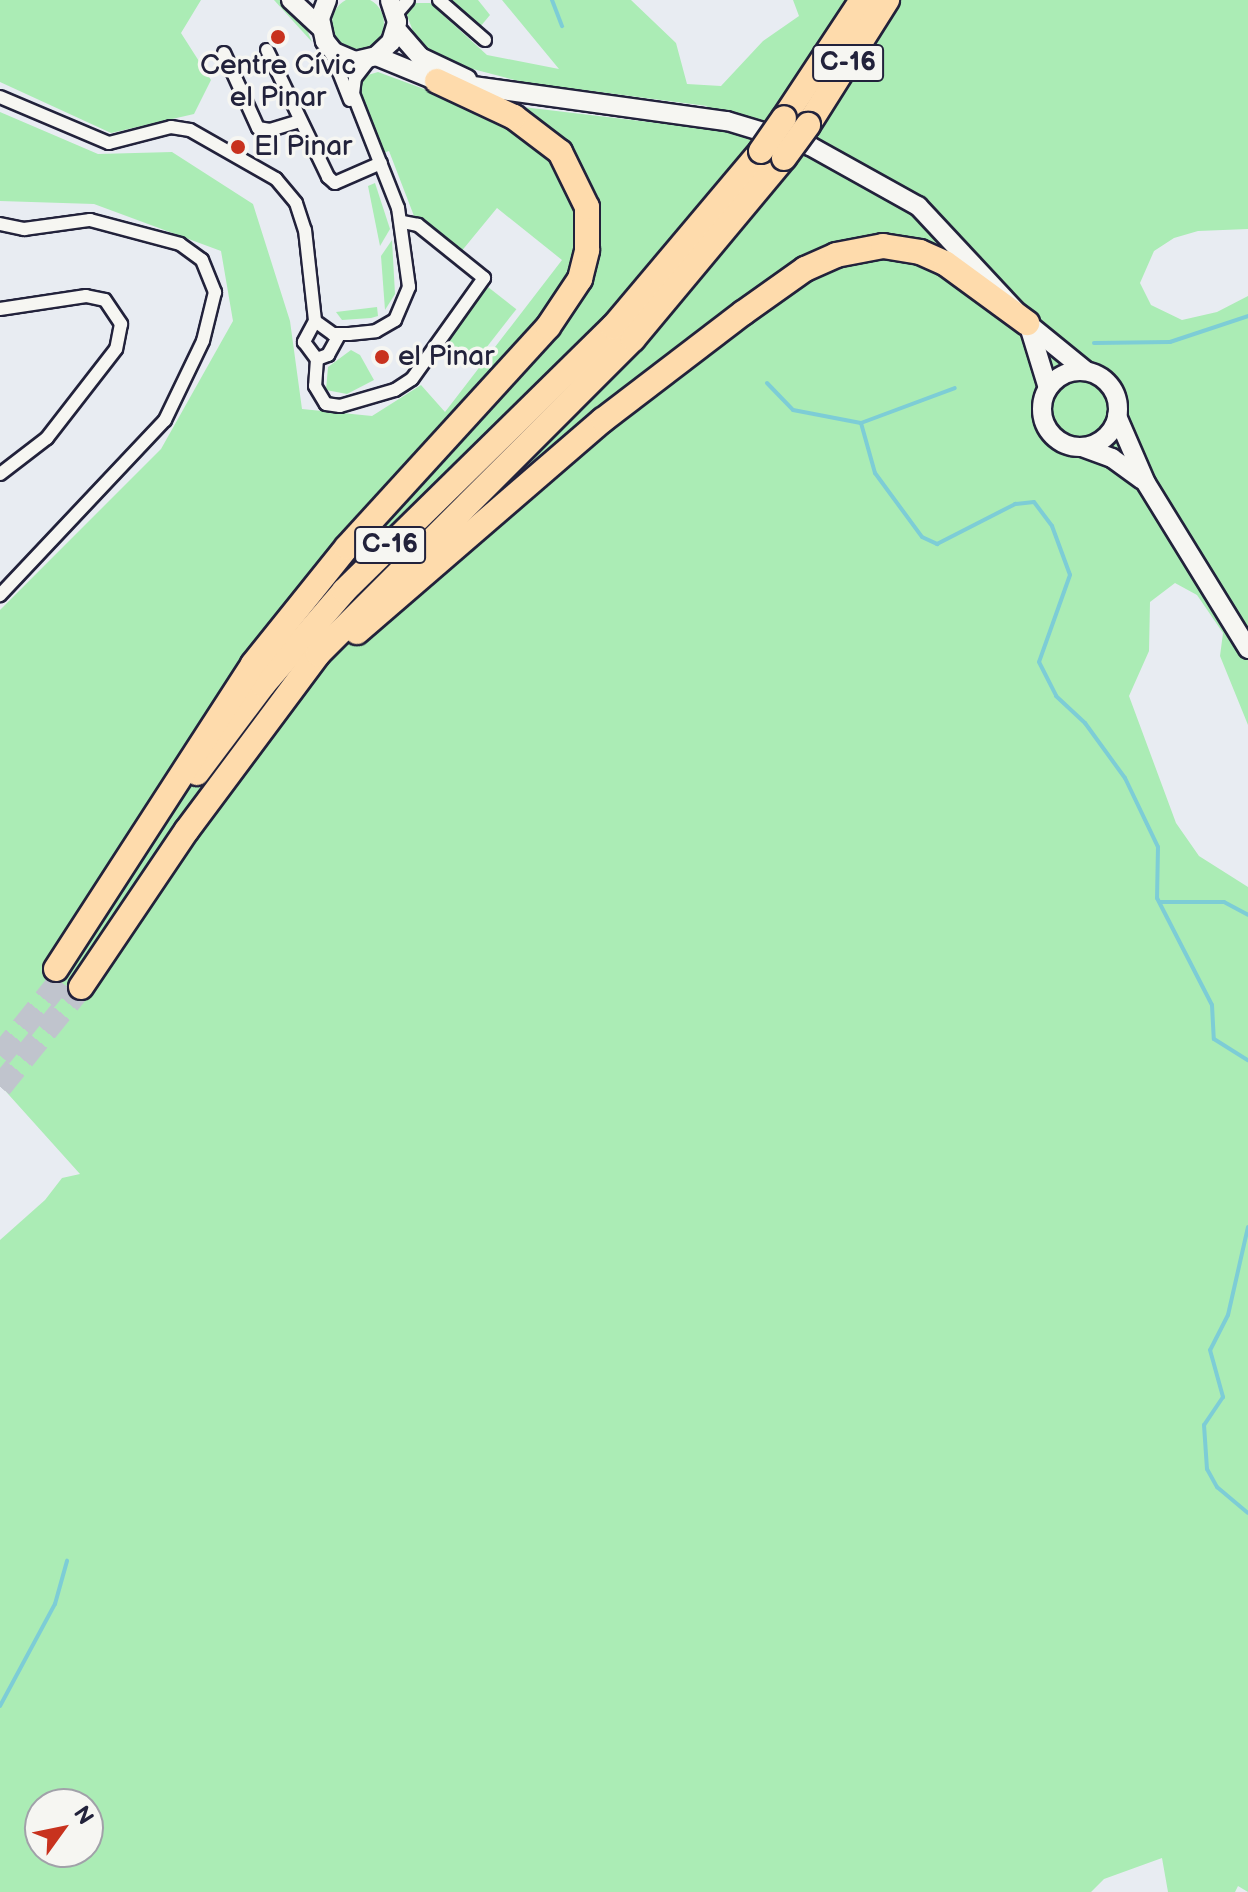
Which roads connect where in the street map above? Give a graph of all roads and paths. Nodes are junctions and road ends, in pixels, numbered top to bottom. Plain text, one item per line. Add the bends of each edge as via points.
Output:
1 (291, 0) edge
2 (327, 0) edge
3 (439, 0) edge
4 (862, 0) edge
5 (887, 0) edge
6 (397, 11) edge
7 (320, 27) junction
8 (485, 40) dead end
9 (329, 47) junction
10 (267, 50) dead end
11 (224, 53) dead end
12 (373, 58) junction
13 (437, 81) junction
14 (484, 86) junction
15 (0, 97) edge
16 (300, 121) junction
17 (362, 121) junction
18 (772, 154) junction
19 (381, 163) junction
20 (402, 222) junction
21 (0, 224) edge
22 (0, 309) edge
23 (315, 321) junction
24 (1027, 323) junction
25 (339, 335) junction
26 (317, 359) junction
27 (1086, 371) junction
28 (1048, 388) junction
29 (1117, 416) junction
30 (1082, 447) junction
31 (0, 474) edge
32 (1146, 483) junction
33 (0, 595) edge
34 (1248, 649) edge
35 (300, 680) junction
36 (67, 977) junction

1 - 7 main road
2 - 7 main road
3 - 8 street
4 - 18 highway, C-16, bridge via 784,118
5 - 18 highway, C-16, bridge via 808,125
6 - 12 main road
6 - 14 main road via 420,57
7 - 9 main road
9 - 12 main road via 348,59
9 - 17 street
10 - 16 street
11 - 16 street via 258,128
12 - 13 main road
12 - 17 street via 353,85
13 - 14 main road
13 - 36 highway via 514,117 560,152 587,207 587,250 580,279 553,320 347,547 253,664
14 - 24 main road via 727,121 810,146 917,205
15 - 23 street via 109,143 171,127 190,130 276,179 296,203 305,230
16 - 19 street via 335,183
17 - 19 street
18 - 35 highway, C-16 via 657,313 384,583
18 - 36 highway, C-16 via 621,319 372,562 300,640 213,751
19 - 20 street
20 - 25 street via 409,287 404,308 383,328
20 - 26 street via 418,225 484,278 412,379 395,390 340,406 326,404 315,386
21 - 33 street via 24,229 90,220 180,244 202,260 215,292 203,341 165,420
22 - 31 street via 86,296 105,300 121,324 116,349 47,438
23 - 25 street
23 - 26 street via 304,342
24 - 27 main road
24 - 28 main road
24 - 35 highway via 945,263 920,252 883,246 836,255 805,269 603,420
25 - 26 street via 328,355
27 - 28 main road via 1065,373
27 - 29 main road via 1112,389
28 - 30 main road via 1042,410 1048,430 1060,442
29 - 30 main road via 1107,436
29 - 32 main road
30 - 32 main road via 1112,458
32 - 34 main road
35 - 36 highway, C-16

